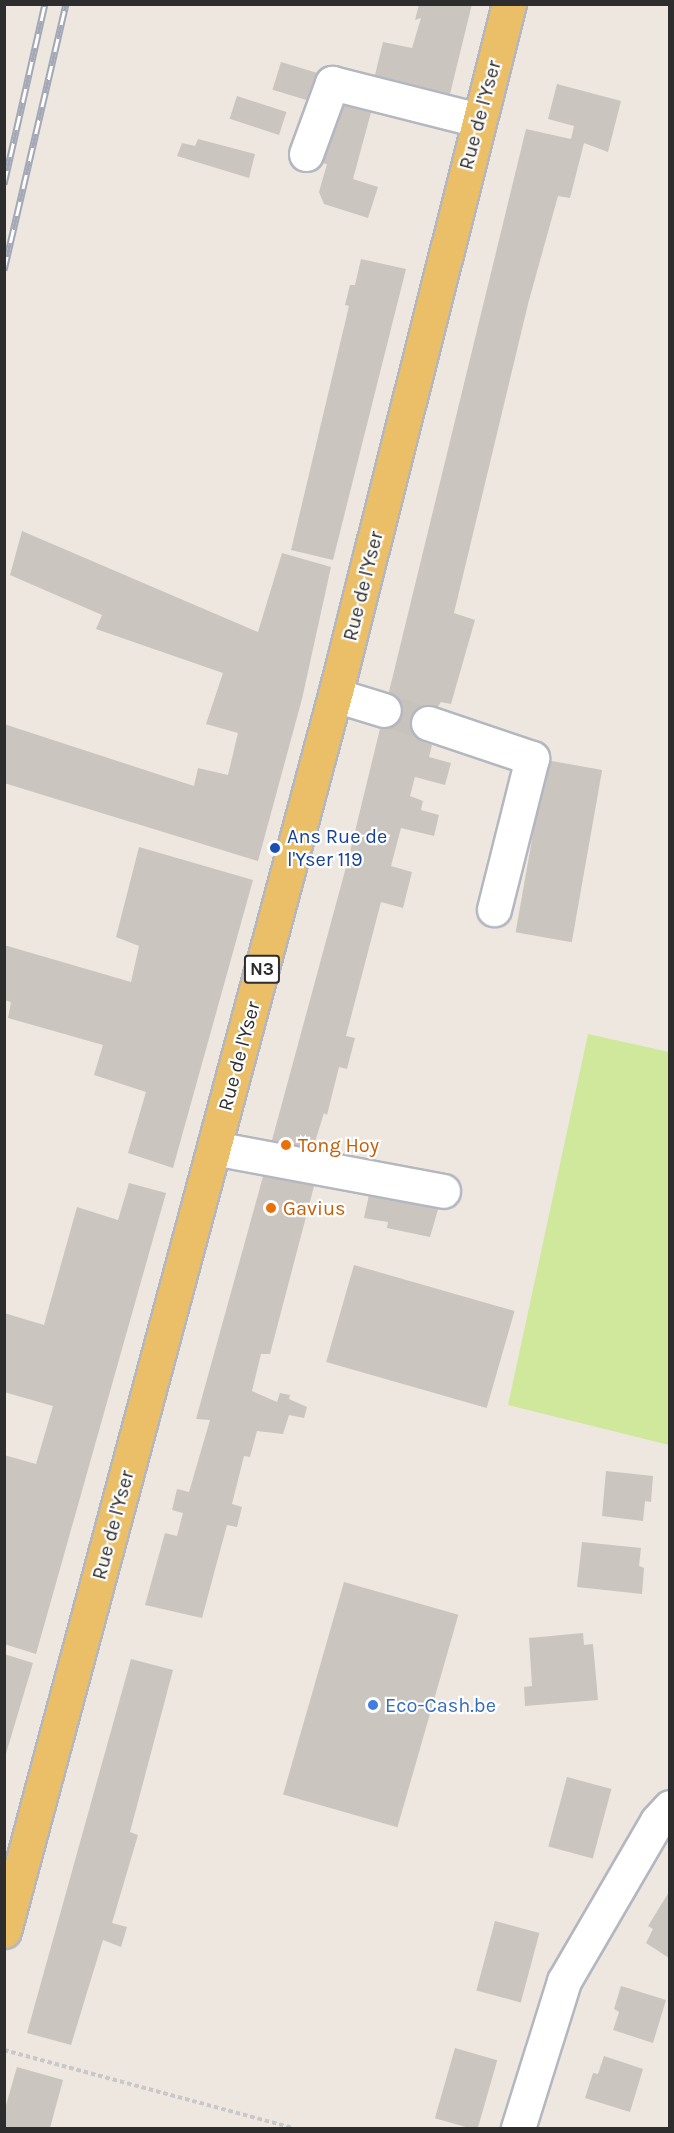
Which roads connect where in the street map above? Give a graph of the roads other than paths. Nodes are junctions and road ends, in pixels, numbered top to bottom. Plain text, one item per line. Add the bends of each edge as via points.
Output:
1 (509, 4) edge
2 (478, 120) junction
3 (306, 154) dead end
4 (335, 695) junction
5 (384, 710) tunnel mouth
6 (428, 723) tunnel mouth
7 (494, 909) dead end
8 (214, 1148) junction
9 (443, 1191) dead end
10 (669, 1807) edge
11 (4, 1931) edge
12 (518, 2128) edge

1 - 2 main road, Rue de l'Yser / N3
2 - 3 street via 332,83
2 - 4 main road, Rue de l'Yser / N3
4 - 5 street
4 - 8 main road, Rue de l'Yser / N3
6 - 7 street via 532,758
8 - 9 street
8 - 11 main road, Rue de l'Yser / N3
10 - 12 street via 657,1821 564,1981

